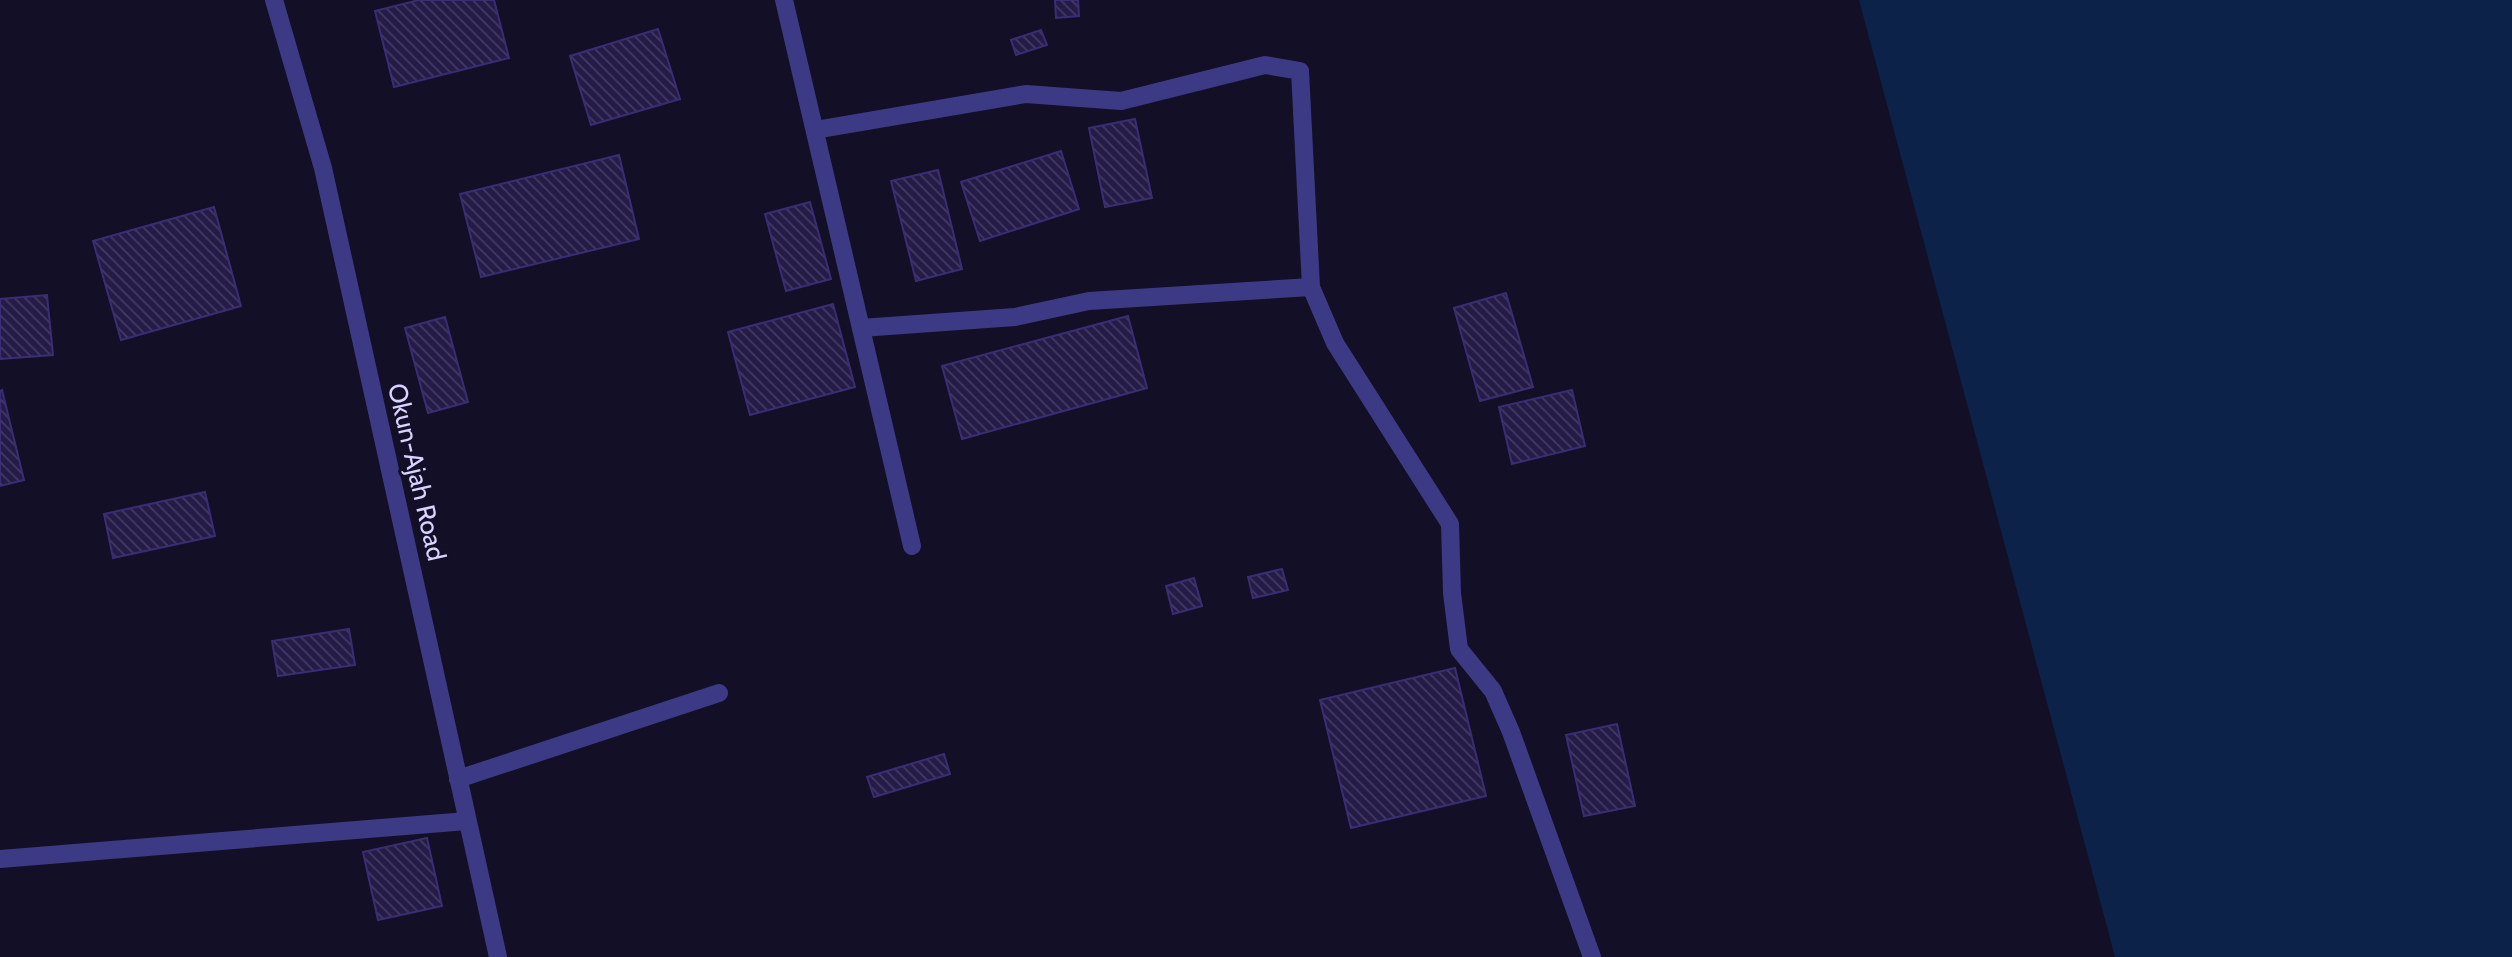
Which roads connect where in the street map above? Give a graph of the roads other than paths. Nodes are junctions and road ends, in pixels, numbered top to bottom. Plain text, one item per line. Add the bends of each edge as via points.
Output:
1 (274, 0) edge
2 (784, 0) edge
3 (815, 130) junction
4 (1311, 287) junction
5 (861, 328) junction
6 (912, 546) dead end
7 (719, 693) dead end
8 (458, 779) junction
9 (467, 821) junction
10 (0, 859) edge
11 (498, 957) edge
12 (1592, 957) edge

1 - 8 street, Okun-Ajah Road via 323,168
2 - 3 street
3 - 4 street via 1026,94 1121,101 1265,65 1300,71
3 - 5 street
4 - 5 street via 1089,302 1015,317
4 - 12 street via 1335,342 1450,524 1459,649 1493,691 1511,732
5 - 6 street
7 - 8 street
8 - 9 street, Okun-Ajah Road
9 - 10 street
9 - 11 street, Okun-Ajah Road

